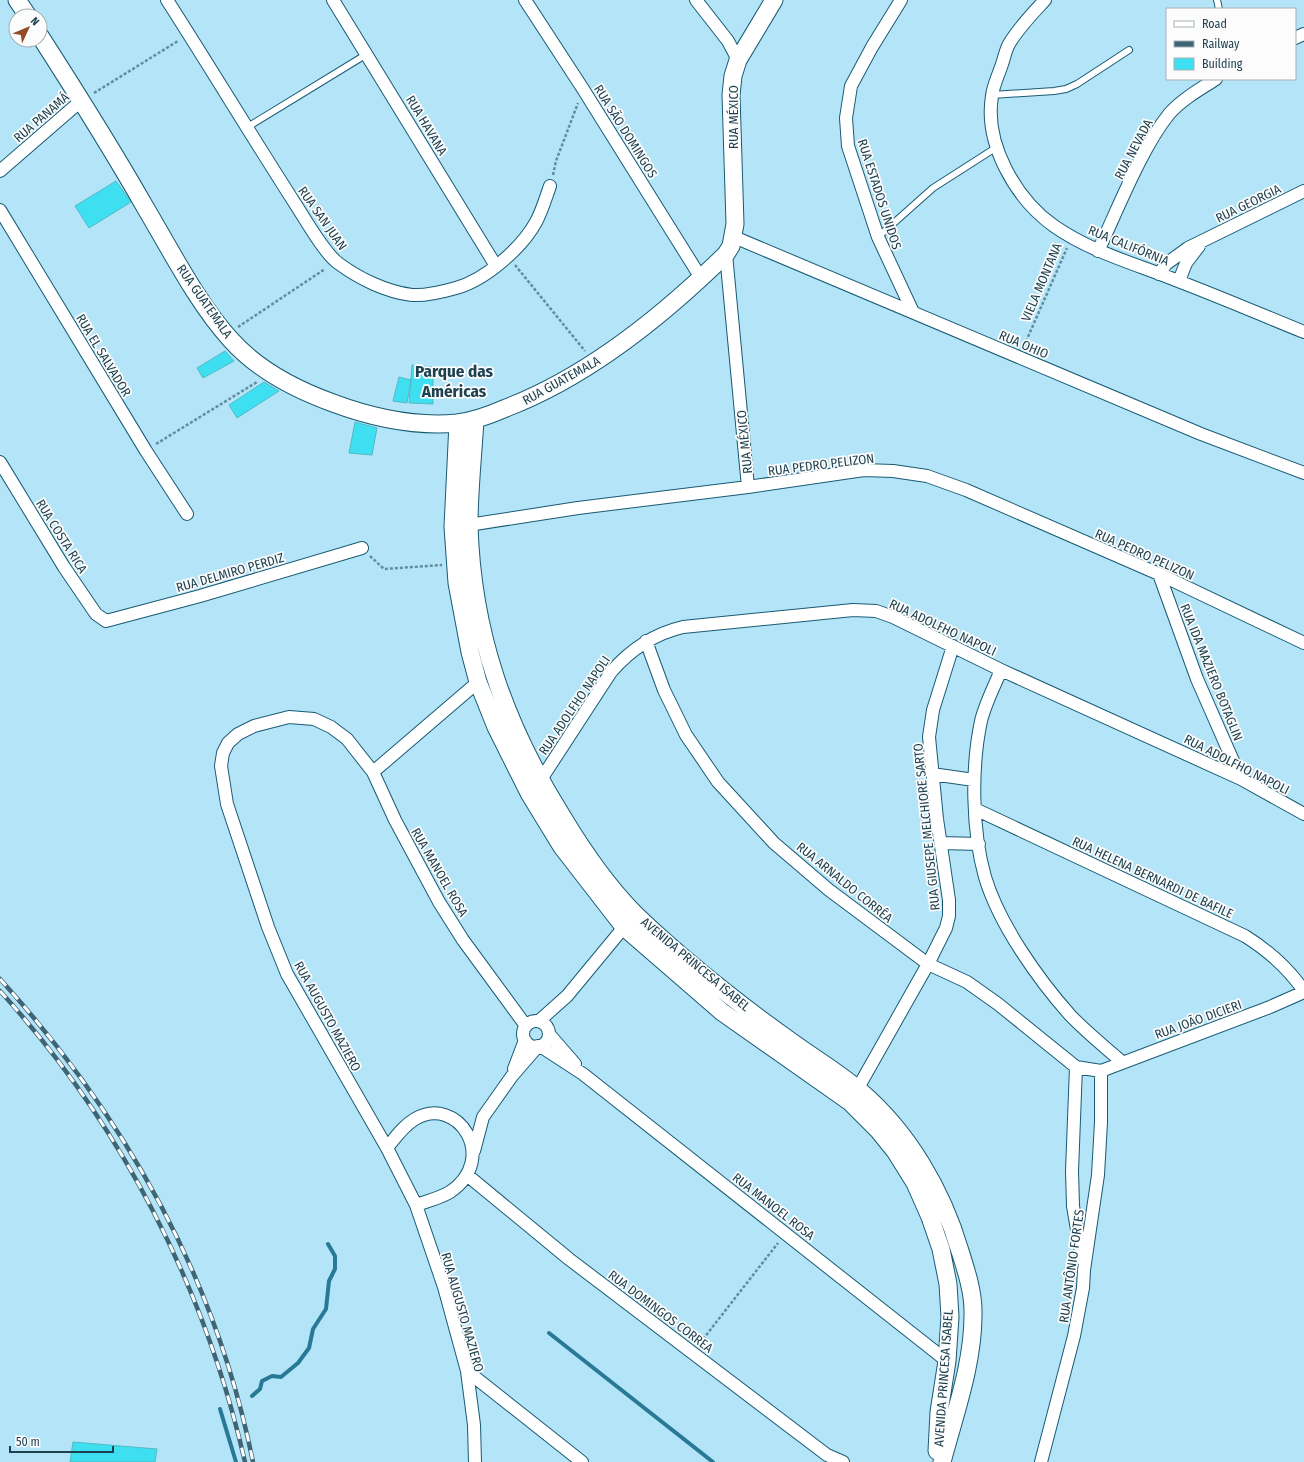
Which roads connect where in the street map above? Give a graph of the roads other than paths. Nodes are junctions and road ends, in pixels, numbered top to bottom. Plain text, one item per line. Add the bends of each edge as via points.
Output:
1 (167, 0) edge
2 (333, 0) edge
3 (525, 0) edge
4 (696, 0) edge
5 (774, 0) edge
6 (901, 0) edge
7 (1046, 0) edge
8 (48, 48) edge
9 (1128, 50) dead end
10 (367, 54) junction
11 (738, 60) junction
12 (1214, 80) edge
13 (992, 95) junction
14 (82, 100) junction
15 (246, 128) junction
16 (997, 147) junction
17 (0, 170) edge
18 (550, 186) road end
19 (1304, 191) edge
20 (0, 210) edge
21 (735, 230) junction
22 (878, 237) junction
23 (1203, 240) junction
24 (1098, 251) junction
25 (726, 254) junction
26 (496, 266) junction
27 (1160, 274) junction
28 (701, 278) junction
29 (1179, 281) junction
30 (912, 310) junction
31 (1304, 332) edge
32 (475, 420) junction
33 (458, 423) junction
34 (0, 462) edge
35 (1304, 473) edge
36 (748, 487) junction
37 (187, 514) dead end
38 (461, 526) junction
39 (362, 548) road end
40 (1158, 574) junction
41 (106, 620) joint
42 (646, 641) junction
43 (1304, 643) edge
44 (953, 646) junction
45 (1001, 670) junction
46 (478, 682) junction
47 (373, 772) junction
48 (932, 774) junction
49 (1241, 779) junction
50 (974, 780) junction
51 (540, 781) junction
52 (975, 809) junction
53 (1304, 814) edge
54 (941, 843) junction
55 (979, 844) junction
56 (635, 914) junction
57 (624, 928) junction
58 (928, 964) junction
59 (1304, 992) edge
60 (567, 996) junction
61 (534, 1023) junction
62 (549, 1032) junction
63 (525, 1040) junction
64 (539, 1046) junction
65 (1122, 1062) junction
66 (1076, 1067) junction
67 (1101, 1070) junction
68 (583, 1074) junction
69 (512, 1076) junction
70 (854, 1095) junction
71 (483, 1117) junction
72 (453, 1119) junction
73 (388, 1148) junction
74 (474, 1154) junction
75 (467, 1175) junction
76 (416, 1205) junction
77 (1084, 1270) junction
78 (947, 1360) junction
79 (467, 1371) junction
80 (474, 1462) edge
81 (582, 1462) edge
82 (843, 1462) edge
83 (937, 1462) edge
84 (942, 1462) edge
85 (1041, 1462) edge

1 - 15 street, RUA SAN JUAN
2 - 10 street, RUA HAVANA
3 - 28 street, RUA SÃO DOMINGOS
4 - 11 street via 728,41
5 - 11 main road, RUA MÉXICO
6 - 22 street, RUA ESTADOS UNIDOS via 851,86 846,113 848,146
7 - 13 street, RUA CALIFÓRNIA via 1025,20 1008,45
8 - 14 main road, RUA GUATEMALA
9 - 13 lane via 1066,89
10 - 15 lane
10 - 26 street, RUA HAVANA
11 - 21 main road, RUA MÉXICO via 731,95
12 - 24 street, RUA NEVADA via 1187,98 1170,113 1158,129
13 - 16 street, RUA CALIFÓRNIA via 993,127
14 - 17 street, RUA PANAMÁ
14 - 33 main road, RUA GUATEMALA via 184,272 230,339 271,373 323,400 364,415 409,423
15 - 26 street, RUA SAN JUAN via 314,233 336,262 352,273 384,288 412,294 437,294 467,285
16 - 22 lane via 933,188
16 - 24 street, RUA CALIFÓRNIA via 1021,195 1031,206 1055,227
18 - 26 street, RUA SAN JUAN via 536,222 508,256
19 - 23 street, RUA GEORGIA
20 - 37 street, RUA EL SALVADOR
21 - 25 main road, RUA GUATEMALA
21 - 30 street, RUA OHIO
22 - 30 street, RUA ESTADOS UNIDOS
23 - 27 street, RUA GEORGIA via 1176,256 1166,264
23 - 29 street, RUA GEORGIA via 1186,263
24 - 27 street, RUA CALIFÓRNIA
25 - 28 main road, RUA GUATEMALA
25 - 36 street, RUA MÉXICO
27 - 29 street, RUA CALIFÓRNIA
28 - 32 main road, RUA GUATEMALA via 667,308 594,362 534,398
29 - 31 street, RUA CALIFÓRNIA
30 - 35 street, RUA OHIO via 1201,434
32 - 33 main road, RUA GUATEMALA
32 - 38 main road, AVENIDA PRINCESA ISABEL
33 - 38 main road, AVENIDA PRINCESA ISABEL
34 - 41 street, RUA COSTA RICA via 64,567 96,614
36 - 38 street, RUA PEDRO PELIZON via 578,508
36 - 40 street, RUA PEDRO PELIZON via 864,470 893,470 926,476 966,490
38 - 46 main road, AVENIDA PRINCESA ISABEL via 456,564 464,621
38 - 51 main road, AVENIDA PRINCESA ISABEL via 492,672 505,707
39 - 41 street, RUA DELMIRO PERDIZ via 200,596
40 - 43 street, RUA PEDRO PELIZON
40 - 49 street, RUA IDA MAZIERO BOTAGLIN via 1197,679
42 - 44 street, RUA ADOLFHO NAPOLI via 666,631 683,627 853,610 876,611 893,616
42 - 51 street, RUA ADOLFHO NAPOLI via 625,656 611,672
42 - 58 street, RUA ARNALDO CORRÊA via 664,690 686,735 718,782 774,843 829,890
44 - 45 street, RUA ADOLFHO NAPOLI
44 - 48 street, RUA GIUSEPE MELCHIORE SARTO via 933,710 929,737
45 - 49 street, RUA ADOLFHO NAPOLI
45 - 50 street via 982,720
46 - 47 street
46 - 57 main road, AVENIDA PRINCESA ISABEL via 496,727 529,793 562,848
47 - 61 street, RUA MANOEL ROSA via 395,820 463,940 493,981
47 - 73 street, RUA AUGUSTO MAZIERO via 347,739 331,726 314,719 289,717 254,726 238,734 228,743 221,766 227,804 268,927 287,974
48 - 50 street
48 - 54 street, RUA GIUSEPE MELCHIORE SARTO
49 - 53 street, RUA ADOLFHO NAPOLI
50 - 52 street
51 - 56 main road, AVENIDA PRINCESA ISABEL via 602,876
52 - 55 street
52 - 59 street, RUA HELENA BERNARDI DE BAFILE via 1245,936 1263,947 1293,974
54 - 55 street
54 - 58 street, RUA GIUSEPE MELCHIORE SARTO via 949,916 946,928
55 - 65 street via 985,877 996,906 1027,960 1071,1016
56 - 57 street
56 - 70 main road, AVENIDA PRINCESA ISABEL via 704,974
57 - 60 street
57 - 70 main road, AVENIDA PRINCESA ISABEL via 722,1012
58 - 66 street, RUA ARNALDO CORRÊA via 973,987 998,1004
58 - 70 street, RUA GIUSEPE MELCHIORE SARTO
59 - 65 street, RUA JOÃO DICIERI
60 - 61 street
60 - 62 street
61 - 62 street via 545,1024
61 - 63 street via 524,1032
62 - 64 street via 547,1041
62 - 68 street, RUA MANOEL ROSA
63 - 64 street via 529,1044
63 - 69 street
64 - 68 street, RUA MANOEL ROSA
64 - 69 street
65 - 67 street, RUA JOÃO DICIERI
66 - 67 street
66 - 77 street via 1072,1171 1074,1206
67 - 77 street, RUA ANTÔNIO FORTES via 1102,1122 1098,1175
68 - 78 street, RUA MANOEL ROSA
69 - 71 street
70 - 78 main road, AVENIDA PRINCESA ISABEL via 895,1151 915,1184 930,1217 941,1249 948,1284 950,1317
70 - 84 main road, AVENIDA PRINCESA ISABEL via 877,1106 920,1161 941,1199 953,1228 967,1275 973,1309 970,1355
71 - 72 street via 470,1123
71 - 74 street
72 - 73 street via 441,1115 415,1119
72 - 74 street via 464,1128 471,1140
73 - 76 street, RUA AUGUSTO MAZIERO
74 - 75 street
75 - 76 street via 441,1197
75 - 82 street, RUA DOMINGOS CORREA via 569,1259 827,1455
76 - 79 street, RUA AUGUSTO MAZIERO via 444,1287
77 - 85 street, RUA ANTÔNIO FORTES via 1074,1336
78 - 83 main road, AVENIDA PRINCESA ISABEL via 939,1412
79 - 80 street, RUA AUGUSTO MAZIERO via 474,1424
79 - 81 street

